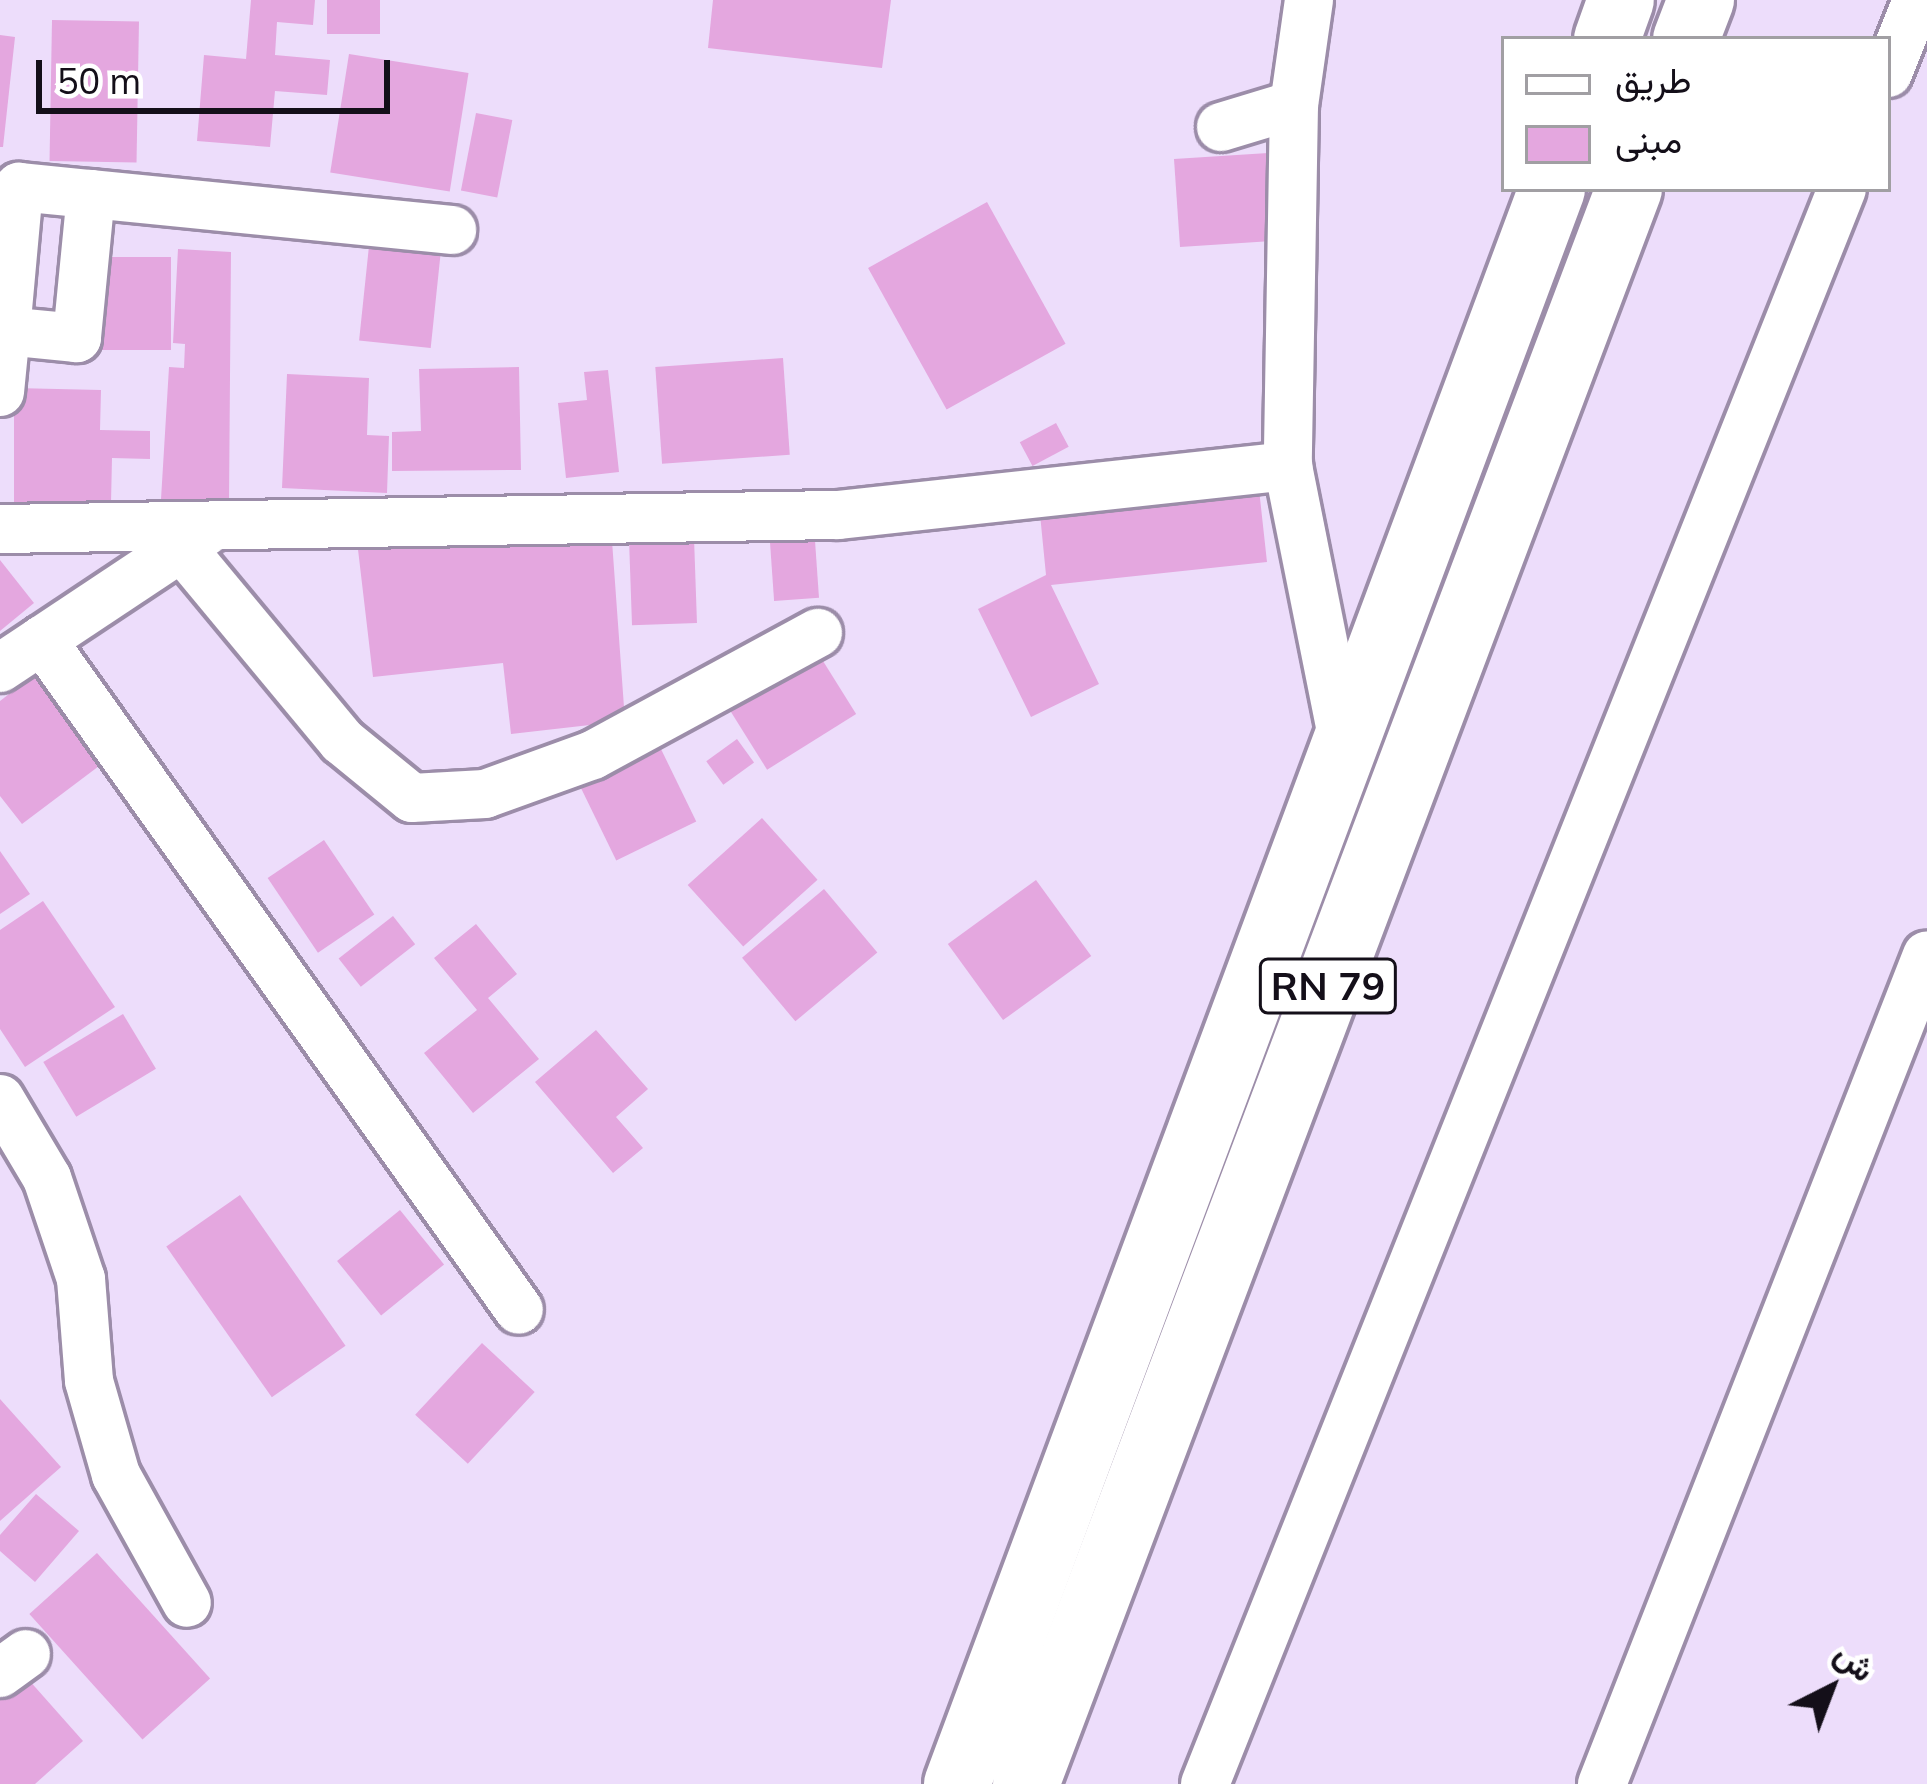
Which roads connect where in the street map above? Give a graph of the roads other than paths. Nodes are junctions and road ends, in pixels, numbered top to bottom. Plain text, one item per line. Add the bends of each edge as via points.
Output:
1 (1309, 0) edge
2 (1621, 0) edge
3 (1701, 0) edge
4 (1917, 0) edge
5 (1607, 36) edge
6 (1687, 36) edge
7 (1891, 65) edge
8 (1294, 105) junction
9 (1221, 127) dead end
10 (9, 186) edge
11 (1551, 192) edge
12 (1628, 192) edge
13 (1841, 192) edge
14 (91, 194) junction
15 (452, 230) dead end
16 (6, 331) junction
17 (0, 392) edge
18 (1288, 466) junction
19 (0, 529) edge
20 (198, 536) junction
21 (818, 633) dead end
22 (42, 640) junction
23 (0, 668) edge
24 (1345, 752) junction
25 (1927, 955) edge
26 (0, 1099) edge
27 (519, 1310) dead end
28 (187, 1603) dead end
29 (957, 1784) edge
30 (1027, 1784) edge
31 (1205, 1784) edge
32 (1602, 1784) edge

1 - 8 street
2 - 5 highway
3 - 6 highway
4 - 7 street
8 - 9 street
8 - 18 street
10 - 14 street
10 - 16 street
11 - 24 highway, RN 79
12 - 30 highway, RN 79
13 - 31 street
14 - 15 street
14 - 16 street via 77,338
16 - 17 street
18 - 20 street via 838,515
18 - 24 street
19 - 20 street
20 - 21 street via 341,741 412,799 485,794 593,755
20 - 22 street
22 - 23 street
22 - 27 street
24 - 29 highway, RN 79
25 - 32 street
26 - 28 street via 47,1178 80,1279 89,1381 116,1475

